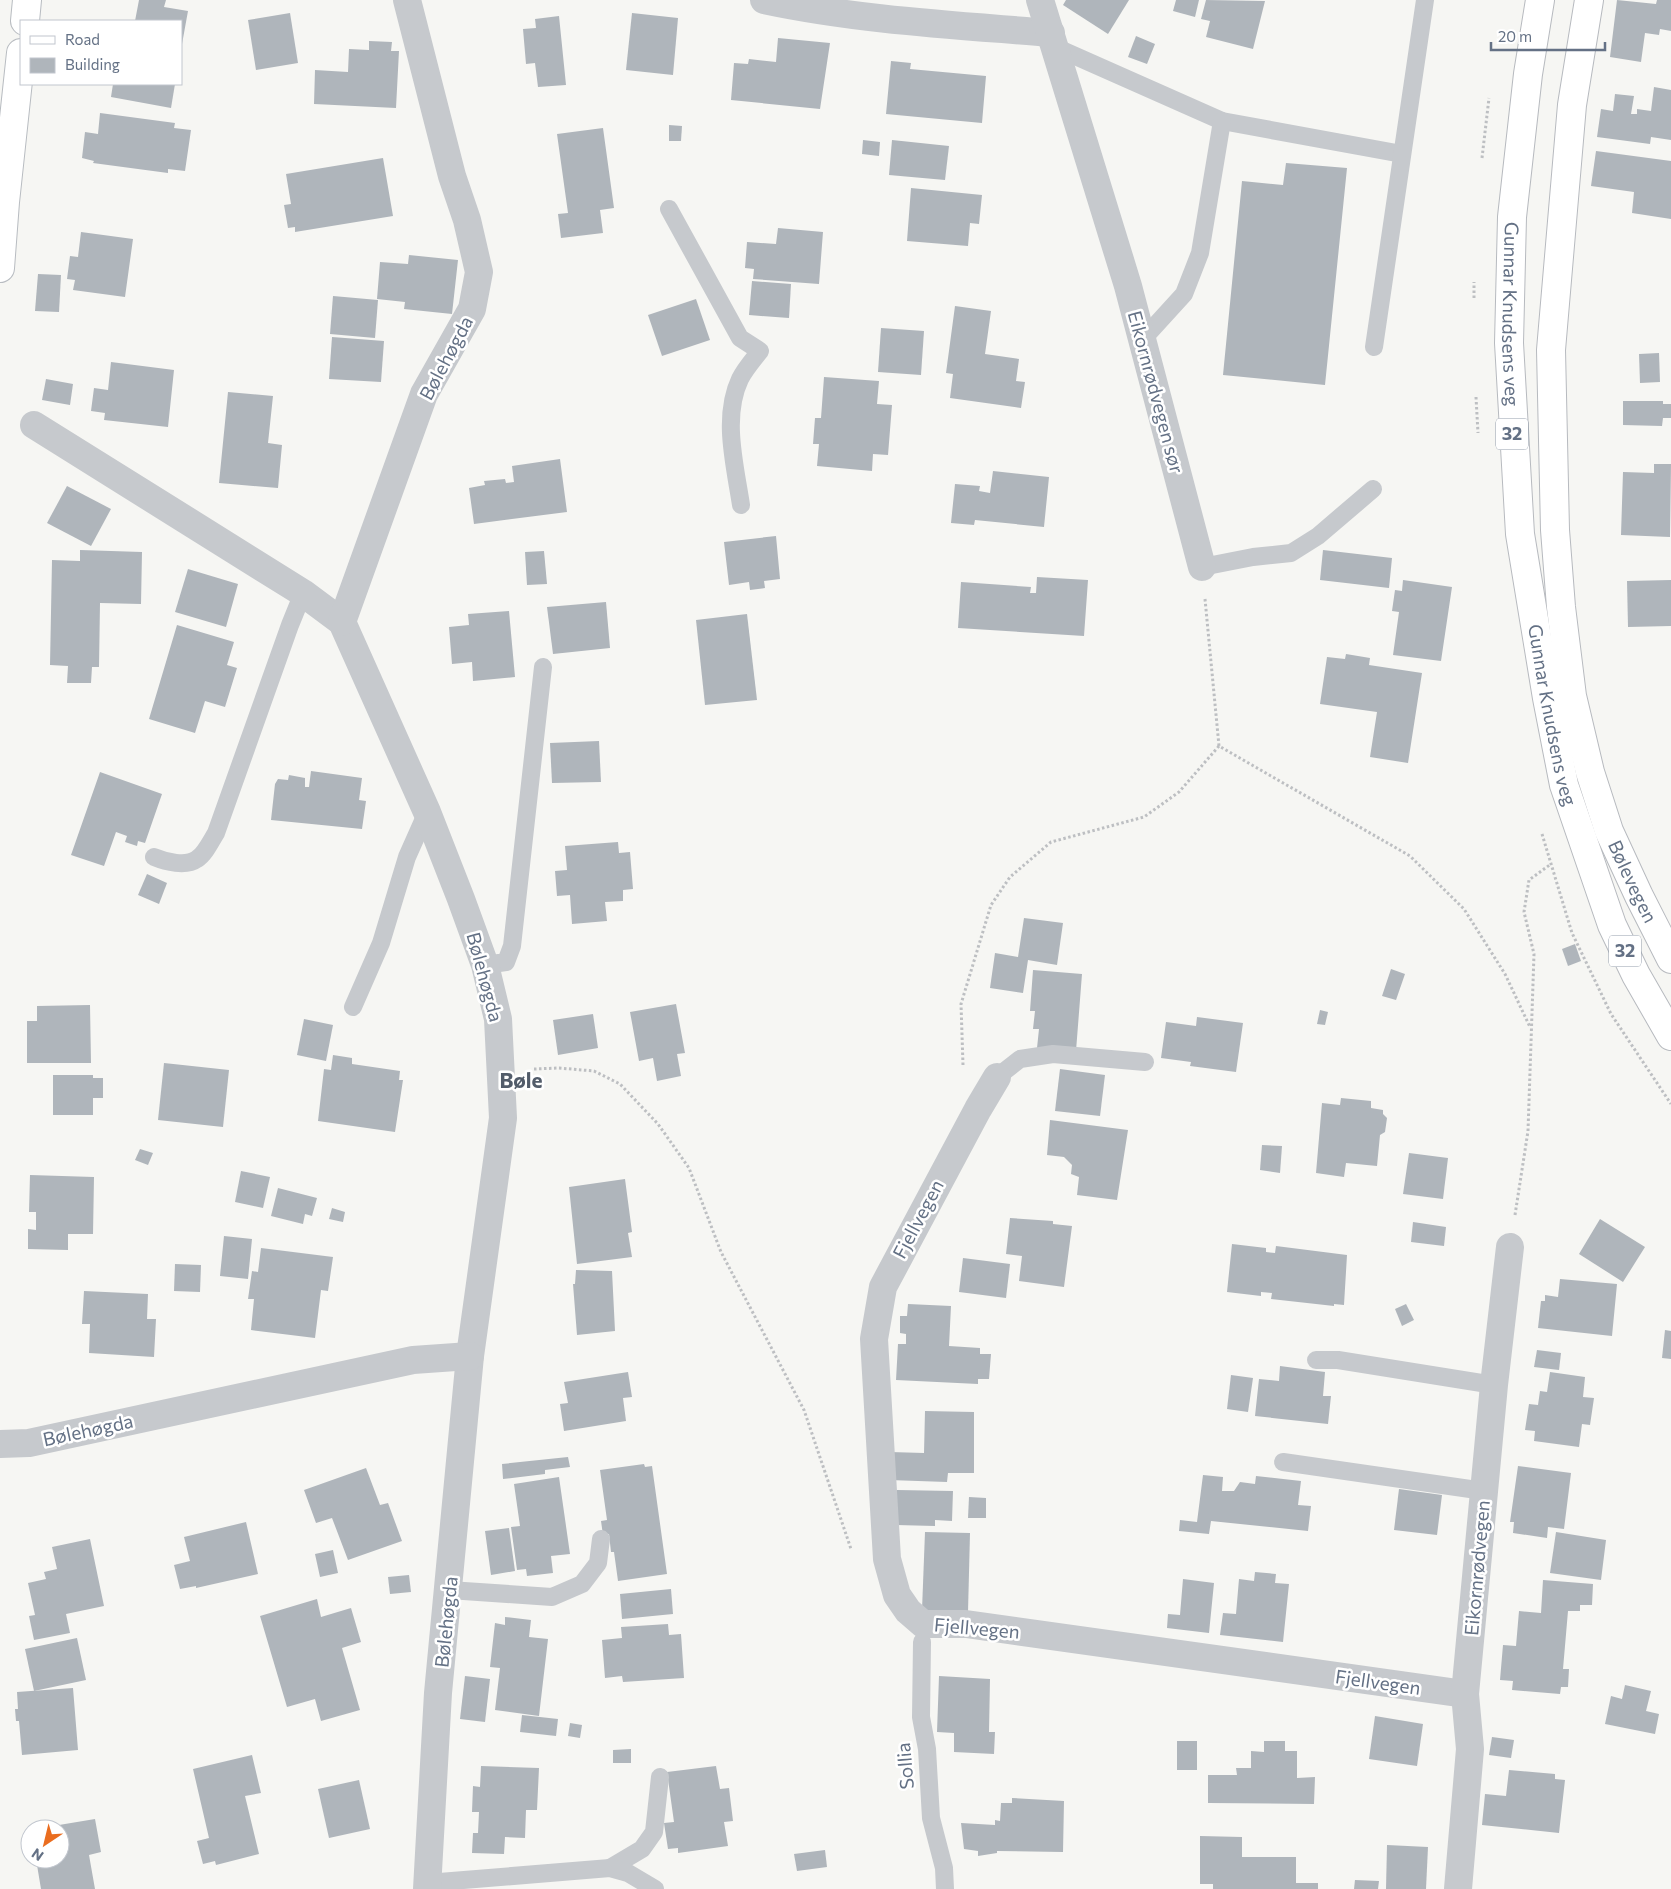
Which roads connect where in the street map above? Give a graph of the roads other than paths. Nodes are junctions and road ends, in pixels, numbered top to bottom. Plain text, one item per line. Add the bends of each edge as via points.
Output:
1 (27, 0) edge
2 (407, 0) edge
3 (764, 0) edge
4 (1040, 0) edge
5 (1425, 0) edge
6 (1540, 0) edge
7 (1589, 0) edge
8 (25, 20) edge
9 (1053, 40) junction
10 (20, 62) edge
11 (1222, 121) junction
12 (1402, 154) junction
13 (669, 210) dead end
14 (0, 268) edge
15 (1143, 339) junction
16 (1374, 347) dead end
17 (34, 424) dead end
18 (1373, 489) dead end
19 (741, 505) dead end
20 (1202, 567) joint
21 (303, 593) junction
22 (342, 622) junction
23 (543, 667) dead end
24 (427, 812) junction
25 (1609, 831) joint
26 (154, 857) dead end
27 (1589, 861) joint
28 (1671, 959) edge
29 (485, 965) junction
30 (353, 1007) dead end
31 (1671, 1036) edge
32 (1145, 1062) dead end
33 (997, 1077) joint
34 (1510, 1247) road end
35 (470, 1356) junction
36 (1316, 1360) dead end
37 (1494, 1386) junction
38 (0, 1444) edge
39 (1283, 1462) dead end
40 (1484, 1491) junction
41 (601, 1539) dead end
42 (449, 1590) junction
43 (923, 1633) junction
44 (1465, 1694) junction
45 (660, 1777) dead end
46 (610, 1868) junction
47 (427, 1886) edge
48 (945, 1887) edge
49 (655, 1889) edge
50 (1458, 1889) edge

1 - 8 main road
2 - 22 street, Bølehøgda via 479,272 472,309 424,394
3 - 9 street via 837,13
4 - 9 street, Eikornrødvegen sør
5 - 12 lane
6 - 27 main road, Gunnar Knudsens veg / 32 via 1512,217 1509,343 1513,439 1520,534 1547,698 1564,785
7 - 25 main road, Gunnar Knudsens veg / 32 via 1572,105 1552,340 1555,530 1572,696 1590,772
9 - 11 lane
9 - 15 street, Eikornrødvegen sør
10 - 14 main road
11 - 12 lane
11 - 15 lane via 1200,253 1184,294
12 - 16 lane
13 - 19 lane via 740,338 760,351 740,380 732,408 732,445
15 - 20 street, Eikornrødvegen sør
17 - 21 street, Bølehøgda
18 - 20 lane via 1318,536 1291,553
21 - 22 street, Bølehøgda
21 - 26 lane via 216,833 197,859 187,863 165,862
22 - 24 street, Bølehøgda
23 - 29 lane via 512,946 506,962
24 - 29 street, Bølehøgda
24 - 30 lane via 407,857 381,942
25 - 28 main road, Bølevegen / 32
27 - 31 main road, Bølevegen / 32 via 1612,925
29 - 35 street, Bølehøgda via 498,1019 503,1118
32 - 33 lane via 1053,1054 1020,1059
33 - 43 street, Fjellvegen via 883,1287 874,1339 887,1558 897,1595
34 - 37 street, Eikornrødvegen
35 - 38 street, Bølehøgda via 413,1360 29,1443
35 - 42 street, Bølehøgda
36 - 37 lane via 1338,1360
37 - 40 street, Eikornrødvegen
39 - 40 lane
40 - 44 street, Eikornrødvegen
41 - 42 lane via 598,1563 582,1584 552,1597
42 - 47 street, Bølehøgda via 438,1693
43 - 44 street, Fjellvegen via 966,1624
43 - 48 lane, Sollia via 921,1718 927,1749 931,1818 944,1868
44 - 50 street, Eikornrødvegen via 1470,1748
45 - 46 lane via 654,1832 642,1849
46 - 47 lane
46 - 49 lane via 628,1873

